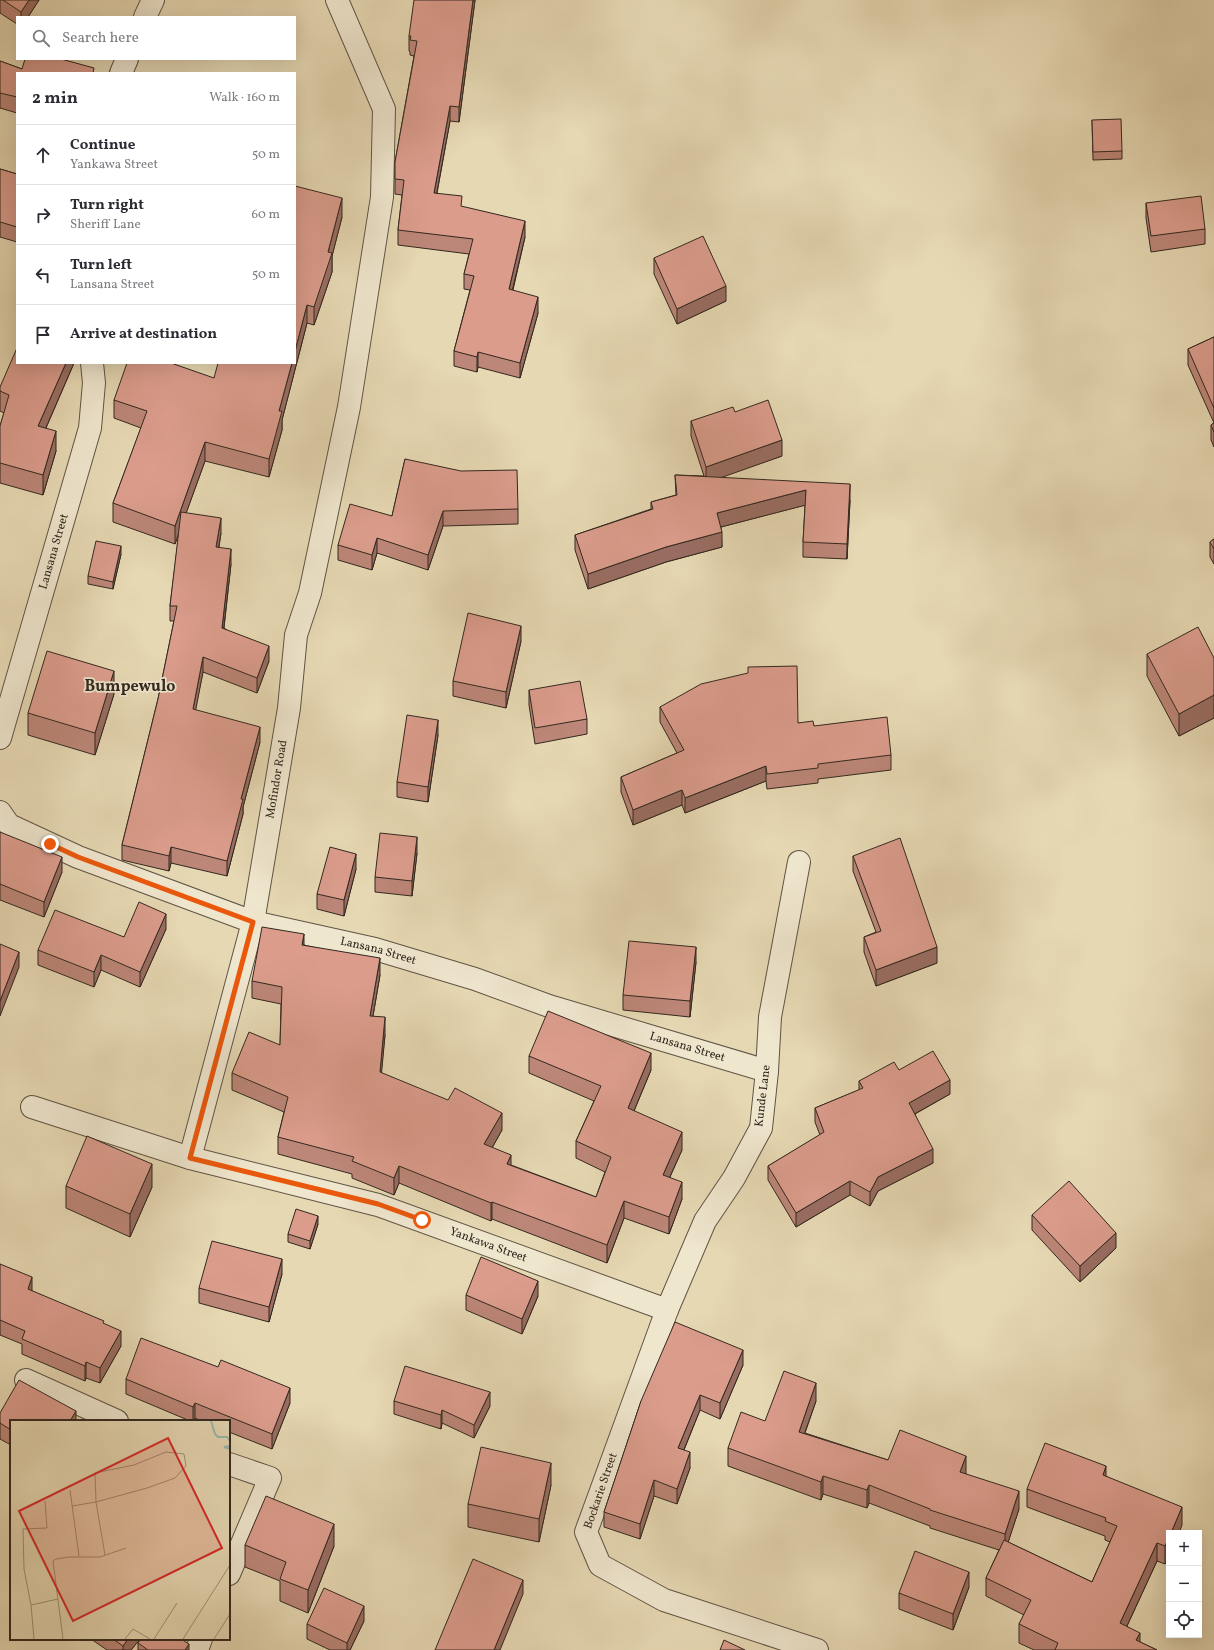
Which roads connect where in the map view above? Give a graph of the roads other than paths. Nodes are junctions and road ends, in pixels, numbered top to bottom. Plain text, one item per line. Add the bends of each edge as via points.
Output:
1 (153, 0) edge
2 (336, 0) edge
3 (145, 16) edge
4 (127, 60) edge
5 (121, 72) edge
6 (92, 364) edge
7 (0, 738) edge
8 (0, 812) edge
9 (800, 862) dead end
10 (253, 922) junction
11 (767, 1071) junction
12 (32, 1107) dead end
13 (190, 1158) junction
14 (667, 1310) junction
15 (26, 1380) dead end
16 (114, 1420) edge
17 (230, 1464) edge
18 (230, 1572) edge
19 (201, 1640) edge
20 (197, 1650) edge
21 (817, 1650) edge

1 - 3 street
2 - 10 street, Mofindor Road via 384,109 382,197 349,407 310,593 296,635 289,708
4 - 5 street
6 - 7 street, Lansana Street via 94,383 90,428
8 - 10 street, Lansana Street via 9,825 78,857
9 - 11 street, Kunde Lane via 770,1017
10 - 11 street, Lansana Street via 375,949 475,979 549,1006
10 - 13 street, Mofindor Road
11 - 14 street, Kunde Lane via 761,1128 734,1178 705,1221
12 - 13 street, Yankawa Street
13 - 14 street, Yankawa Street via 378,1204
14 - 21 street, Bockarie Street via 586,1532 600,1565 664,1600
15 - 16 street
17 - 18 street via 270,1478
19 - 20 street

